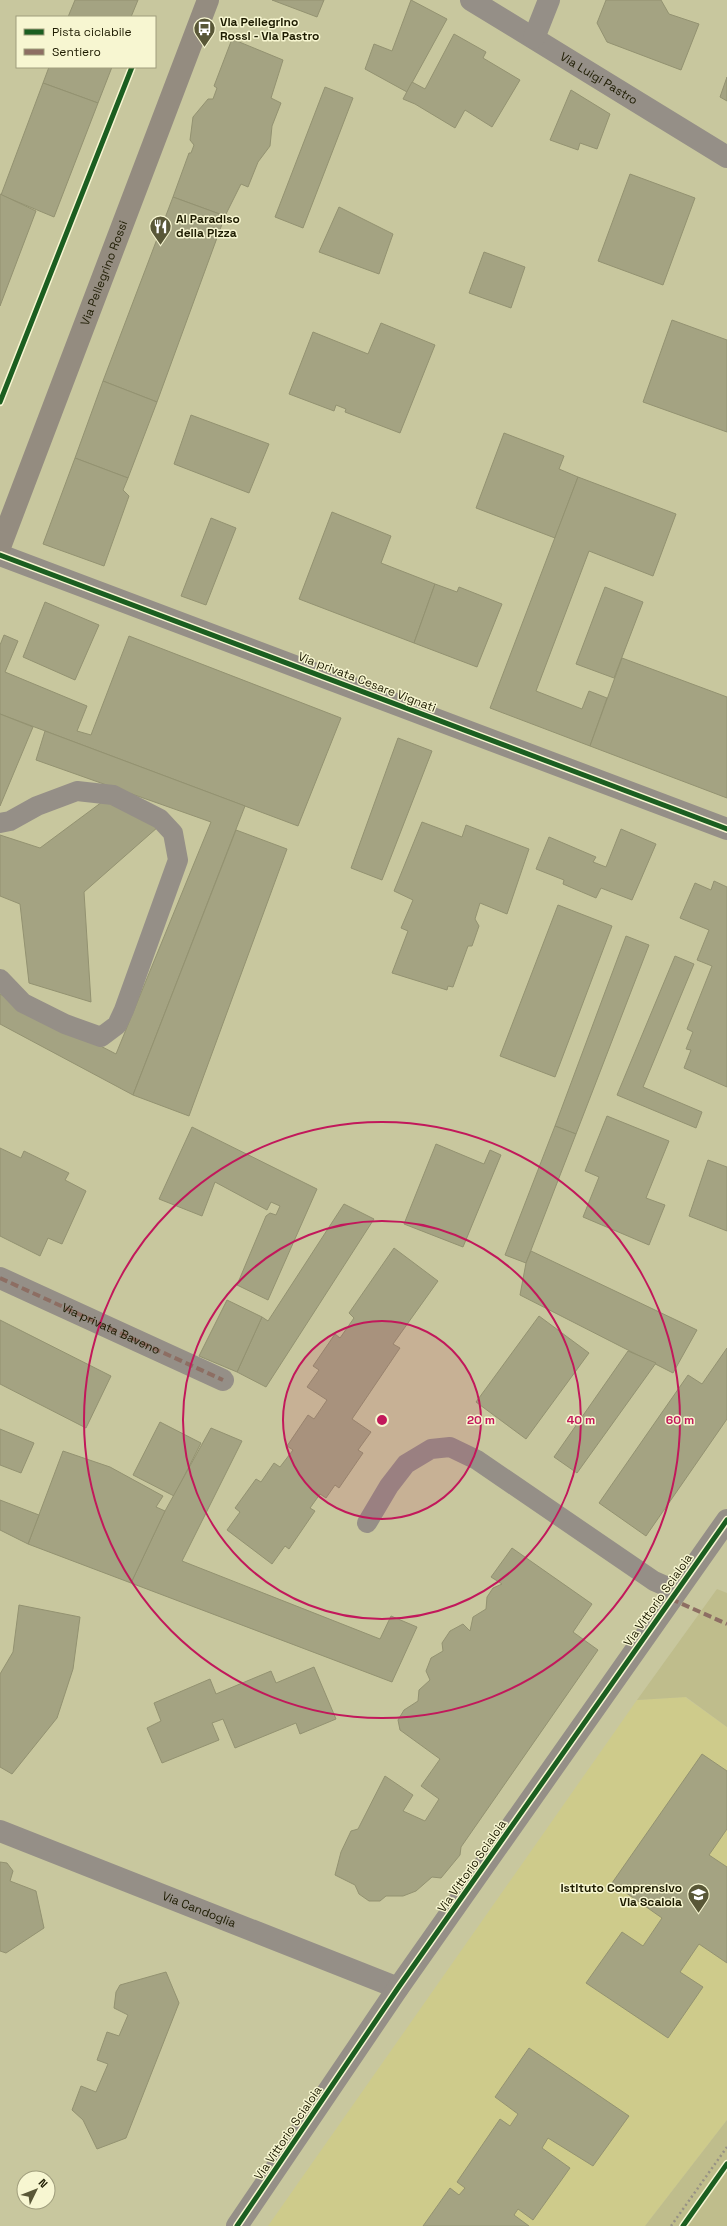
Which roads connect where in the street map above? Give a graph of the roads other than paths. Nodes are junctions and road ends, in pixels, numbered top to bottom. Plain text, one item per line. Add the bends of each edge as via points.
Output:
1 (208, 0) edge
2 (471, 0) edge
3 (549, 0) edge
4 (534, 38) junction
5 (727, 157) edge
6 (0, 547) edge
7 (0, 555) edge
8 (0, 823) edge
9 (727, 829) edge
10 (0, 979) edge
11 (0, 1278) edge
12 (223, 1380) dead end
13 (727, 1520) edge
14 (367, 1523) dead end
15 (677, 1591) junction
16 (0, 1831) edge
17 (398, 1988) junction
18 (237, 2226) edge

1 - 6 main road, Via Pellegrino Rossi
2 - 4 street, Via Luigi Pastro
3 - 4 street
4 - 5 street, Via Luigi Pastro
7 - 9 street, Via privata Cesare Vignati
8 - 10 lane via 77,791 113,795 160,820 173,834 178,860 124,1010 117,1025 101,1037 65,1024 23,1003
11 - 12 street, Via privata Baveno
13 - 15 street, Via Vittorio Scialoia
14 - 15 lane via 389,1486 406,1464 431,1450 450,1447 477,1460 654,1581
15 - 17 street, Via Vittorio Scialoia
16 - 17 street, Via Candoglia
17 - 18 street, Via Vittorio Scialoia

